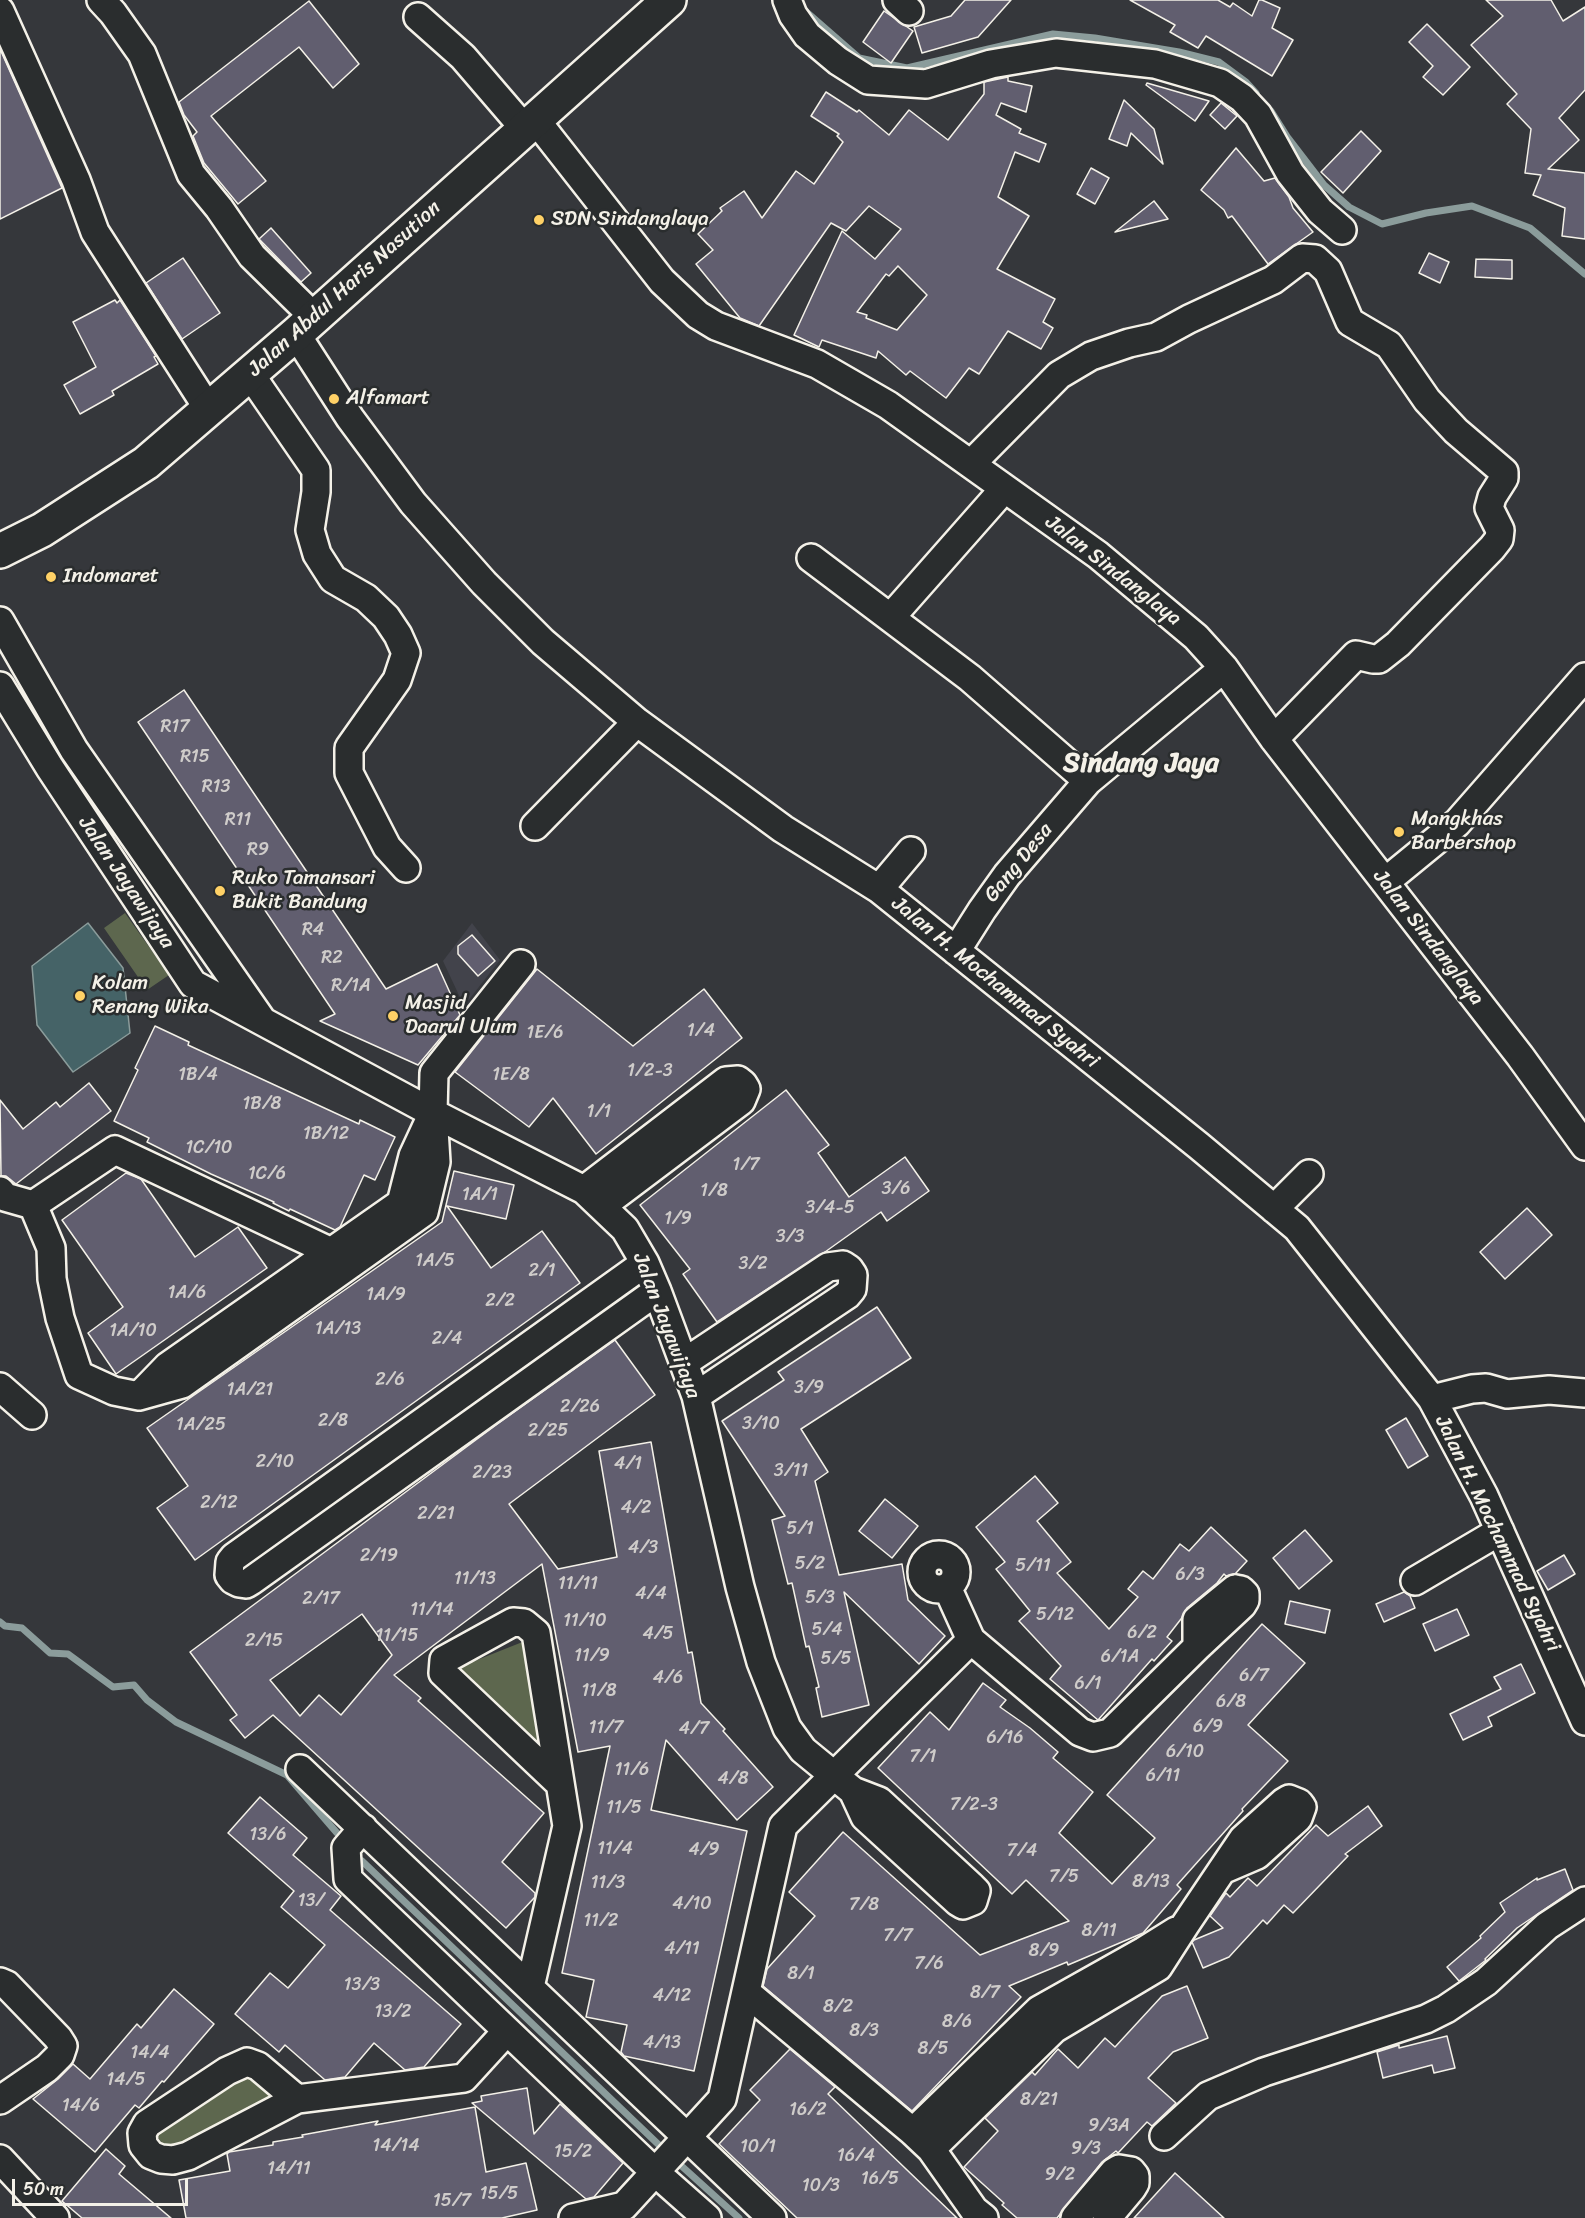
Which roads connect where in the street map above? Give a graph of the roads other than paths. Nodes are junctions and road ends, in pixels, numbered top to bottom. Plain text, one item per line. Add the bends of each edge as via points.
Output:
1 (101, 0) edge
2 (669, 0) edge
3 (787, 0) edge
4 (0, 11) edge
5 (418, 17) dead end
6 (529, 124) junction
7 (1342, 230) dead end
8 (306, 326) junction
9 (250, 374) junction
10 (209, 410) junction
11 (970, 464) junction
12 (1004, 489) junction
13 (0, 551) edge
14 (811, 558) dead end
15 (891, 617) junction
16 (0, 621) edge
17 (1224, 668) junction
18 (1585, 677) edge
19 (0, 686) edge
20 (637, 722) junction
21 (1274, 739) junction
22 (1088, 781) junction
23 (535, 826) dead end
24 (911, 851) dead end
25 (406, 868) dead end
26 (1385, 882) junction
27 (879, 889) junction
28 (192, 921) junction
29 (164, 940) junction
30 (956, 951) junction
31 (521, 964) dead end
32 (264, 1023) junction
33 (433, 1113) junction
34 (1583, 1140) edge
35 (1309, 1174) dead end
36 (0, 1191) edge
37 (593, 1198) junction
38 (33, 1204) junction
39 (1274, 1209) junction
40 (342, 1257) junction
41 (645, 1263) junction
42 (657, 1291) junction
43 (685, 1362) junction
44 (0, 1387) edge
45 (1585, 1393) edge
46 (696, 1396) junction
47 (1432, 1400) junction
48 (433, 1414) junction
49 (32, 1415) dead end
50 (450, 1437) junction
51 (1500, 1531) junction
52 (1415, 1581) dead end
53 (947, 1587) dead end
54 (971, 1640) junction
55 (1197, 1647) dead end
56 (1585, 1721) edge
57 (300, 1768) dead end
58 (843, 1783) junction
59 (560, 1784) junction
60 (363, 1828) junction
61 (1222, 1870) dead end
62 (1585, 1901) edge
63 (0, 1982) edge
64 (530, 1987) junction
65 (746, 1992) junction
66 (507, 2031) junction
67 (297, 2099) junction
68 (0, 2100) edge
69 (688, 2136) junction
70 (1164, 2136) dead end
71 (922, 2141) junction
72 (0, 2159) edge
73 (655, 2172) junction
74 (55, 2218) edge
75 (573, 2218) edge
76 (707, 2218) edge
77 (772, 2218) edge
78 (984, 2218) edge
79 (1075, 2218) edge
80 (1107, 2218) edge

1 - 8 street, Jalan H. Mochammad Syahri via 142,54 191,174
2 - 6 highway, Jalan Abdul Haris Nasution
3 - 7 street via 807,35 868,80 926,84 991,64 1056,53 1155,64 1220,83 1258,115 1290,173 1320,211
4 - 10 street via 76,180 95,232
5 - 6 street, Jalan Sindanglaya
6 - 8 highway, Jalan Abdul Haris Nasution
6 - 11 street, Jalan Sindanglaya via 662,281 698,315 716,326 817,364 888,405
8 - 9 highway, Jalan Abdul Haris Nasution
8 - 20 street, Jalan H. Mochammad Syahri via 350,418 419,510 543,642
9 - 10 highway, Jalan Abdul Haris Nasution
9 - 25 street via 316,470 310,531 317,554 333,579 366,598 386,617 406,653 397,680 349,748 349,773 387,847
10 - 13 highway, Jalan Abdul Haris Nasution via 146,463 42,530
11 - 12 street, Jalan Sindanglaya
11 - 21 street via 1059,375 1090,357 1156,337 1273,280 1302,258 1316,259 1328,271 1350,322 1389,345 1427,400 1504,472 1489,508 1500,530 1499,539 1491,548 1398,644 1379,659 1356,655
12 - 15 street
12 - 17 street, Jalan Sindanglaya via 1098,555 1196,637
14 - 15 street
15 - 22 street via 970,678
16 - 28 street, Jalan Jayawijaya via 74,750
17 - 21 street, Jalan Sindanglaya
17 - 22 street, Gang Desa
18 - 26 street via 1457,824
19 - 29 street, Jalan Jayawijaya
20 - 23 street
20 - 27 street, Jalan H. Mochammad Syahri via 783,829
21 - 26 street, Jalan Sindanglaya
22 - 30 street, Gang Desa via 1007,875
24 - 27 street
26 - 34 street, Jalan Sindanglaya
27 - 30 street, Jalan H. Mochammad Syahri
28 - 29 street
28 - 32 street, Jalan Jayawijaya
29 - 32 street, Jalan Jayawijaya via 193,984
30 - 39 street, Jalan H. Mochammad Syahri
31 - 33 street via 434,1073
32 - 33 street, Jalan Jayawijaya
33 - 37 street, Jalan Jayawijaya
33 - 40 street via 412,1156 401,1203
35 - 39 street
36 - 38 street via 5,1197
37 - 37 street via 726,1081 738,1080 743,1084 746,1089 741,1101
37 - 41 street, Jalan Jayawijaya via 625,1229
38 - 40 street via 115,1150
38 - 40 street via 51,1248 60,1318 79,1375 114,1391 139,1396 182,1384
39 - 47 street, Jalan H. Mochammad Syahri via 1297,1228
41 - 42 street, Jalan Jayawijaya
41 - 48 street
42 - 43 street, Jalan Jayawijaya
42 - 50 street
43 - 46 street, Jalan Jayawijaya
43 - 46 street via 828,1267 843,1265 853,1275 852,1289 847,1294
44 - 49 street
45 - 47 street via 1550,1390 1507,1394 1486,1388
46 - 58 street, Jalan Jayawijaya via 760,1662 787,1728 802,1750
47 - 51 street, Jalan H. Mochammad Syahri
48 - 50 street
48 - 50 street via 234,1557 229,1575 246,1584 251,1581
51 - 52 street
51 - 56 street, Jalan H. Mochammad Syahri
53 - 54 street
54 - 55 street via 1080,1732 1093,1737 1110,1733
54 - 58 street
57 - 60 street
58 - 58 street via 888,1809 976,1891 973,1901 963,1905 958,1902 865,1817
58 - 65 street via 783,1826
59 - 59 street via 443,1673 444,1660 513,1622 524,1623 536,1633
59 - 64 street via 567,1826
60 - 64 street
60 - 66 street via 346,1848 348,1879
61 - 71 street via 1185,1925 1151,1959 1046,2020
62 - 70 street via 1546,1926 1486,1982 1446,2009 1264,2072 1208,2096
63 - 68 street via 63,2046 47,2068
64 - 69 street
65 - 69 street via 722,2099
65 - 71 street
66 - 67 street via 464,2078
66 - 73 street
67 - 67 street via 188,2156 161,2159 143,2145 142,2133 147,2124 247,2062 258,2066
69 - 73 street
69 - 77 street
71 - 78 street
72 - 74 street
73 - 75 street via 624,2206
73 - 76 street
79 - 80 street via 1114,2172 1125,2168 1135,2176 1132,2188

